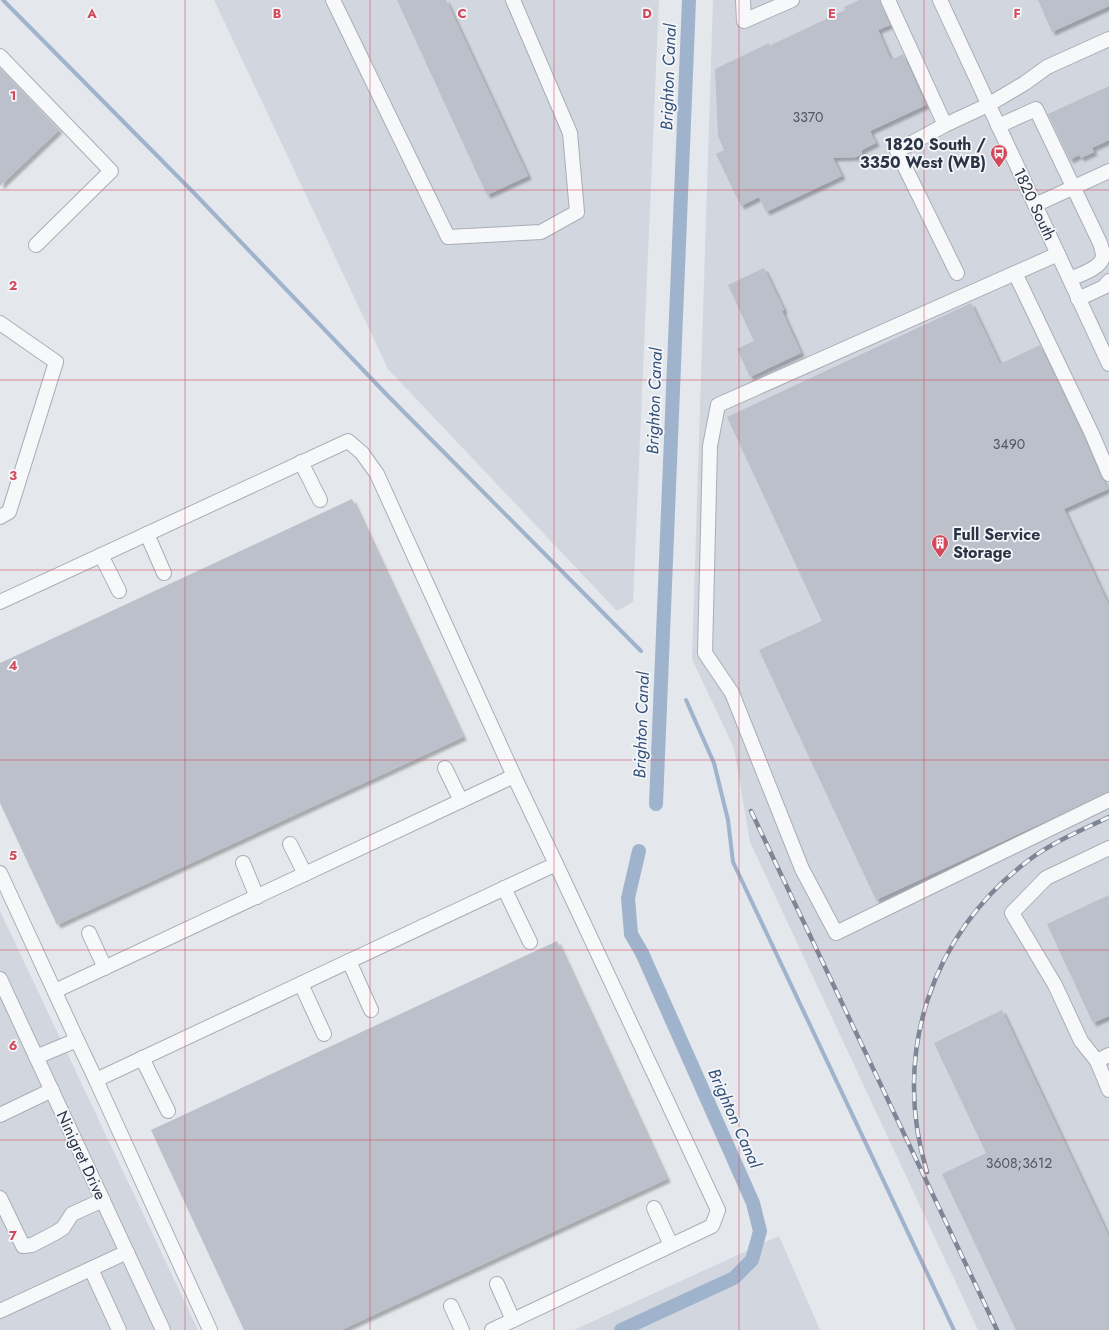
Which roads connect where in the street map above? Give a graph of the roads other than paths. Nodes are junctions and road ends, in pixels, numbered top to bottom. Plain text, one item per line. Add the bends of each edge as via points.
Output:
1 (333, 0) edge
2 (513, 0) edge
3 (743, 0) edge
4 (792, 0) edge
5 (888, 0) edge
6 (940, 0) edge
7 (1109, 39) edge
8 (0, 56) edge
9 (988, 105) junction
10 (945, 125) junction
11 (998, 126) junction
12 (1109, 171) edge
13 (1073, 188) junction
14 (1035, 205) junction
15 (36, 245) dead end
16 (1058, 254) junction
17 (957, 273) dead end
18 (1015, 273) junction
19 (1070, 279) junction
20 (1109, 281) edge
21 (1078, 299) junction
22 (0, 323) edge
23 (1109, 364) edge
24 (301, 462) junction
25 (1109, 474) edge
26 (320, 500) dead end
27 (0, 517) edge
28 (147, 534) junction
29 (101, 555) junction
30 (164, 573) dead end
31 (119, 591) dead end
32 (0, 602) edge
33 (445, 768) dead end
34 (514, 776) junction
35 (1109, 800) edge
36 (461, 801) junction
37 (290, 844) dead end
38 (1109, 848) edge
39 (243, 864) dead end
40 (556, 864) junction
41 (0, 873) edge
42 (305, 874) junction
43 (504, 888) junction
44 (257, 897) junction
45 (89, 933) dead end
46 (530, 942) dead end
47 (349, 961) junction
48 (105, 968) junction
49 (0, 979) edge
50 (301, 984) junction
51 (55, 991) junction
52 (371, 1010) dead end
53 (324, 1034) dead end
54 (77, 1040) junction
55 (36, 1057) junction
56 (142, 1058) junction
57 (1103, 1058) edge
58 (96, 1080) junction
59 (52, 1090) junction
60 (1109, 1090) edge
61 (168, 1111) dead end
62 (0, 1115) edge
63 (0, 1198) edge
64 (103, 1200) junction
65 (654, 1208) dead end
66 (671, 1245) junction
67 (127, 1252) junction
68 (91, 1269) junction
69 (497, 1284) dead end
70 (451, 1306) dead end
71 (0, 1311) edge
72 (513, 1320) junction
73 (119, 1330) edge
74 (163, 1330) edge
75 (210, 1330) edge
76 (462, 1330) edge
77 (492, 1330) edge

1 - 2 street via 448,237 541,232 577,212 570,133
3 - 4 street via 744,21
5 - 10 street
6 - 9 street, 1820 South
7 - 9 street via 1046,67
8 - 15 street via 111,171
9 - 10 street
9 - 11 street, 1820 South
10 - 17 street via 897,151
11 - 13 street via 1036,109
11 - 14 street, 1820 South
12 - 13 street
13 - 14 street
13 - 19 street via 1100,243 1103,256 1100,263 1091,270
14 - 16 street, 1820 South
16 - 18 street
16 - 19 street, 1820 South
18 - 25 street
18 - 35 street via 718,405 710,446 705,653 732,693 802,869 836,933
19 - 21 street, 1820 South
20 - 21 street via 1104,287
21 - 23 street, 1820 South
22 - 27 street via 56,362 9,512
24 - 26 street
24 - 28 street
24 - 34 street via 348,441 362,453 377,474
28 - 29 street
28 - 30 street
29 - 31 street
29 - 32 street
33 - 36 street
34 - 36 street
34 - 40 street
36 - 42 street
37 - 42 street
38 - 57 street via 1046,878 1012,913 1055,985 1081,1041
39 - 44 street
40 - 43 street
40 - 66 street via 718,1210 712,1226
41 - 51 street
42 - 44 street
43 - 46 street
43 - 47 street
44 - 48 street
45 - 48 street
47 - 50 street
47 - 52 street
48 - 51 street
49 - 55 street, Ninigret Drive
50 - 53 street
50 - 56 street
51 - 54 street
54 - 55 street
54 - 58 street
55 - 59 street, Ninigret Drive
56 - 58 street
56 - 61 street
57 - 60 street
58 - 75 street
59 - 62 street
59 - 64 street, Ninigret Drive
63 - 64 street via 22,1246 32,1245 55,1233 63,1228 72,1214
64 - 67 street, Ninigret Drive
65 - 66 street
66 - 72 street
67 - 68 street
67 - 74 street, Ninigret Drive
68 - 71 street
68 - 73 street
69 - 72 street
70 - 76 street
72 - 77 street

